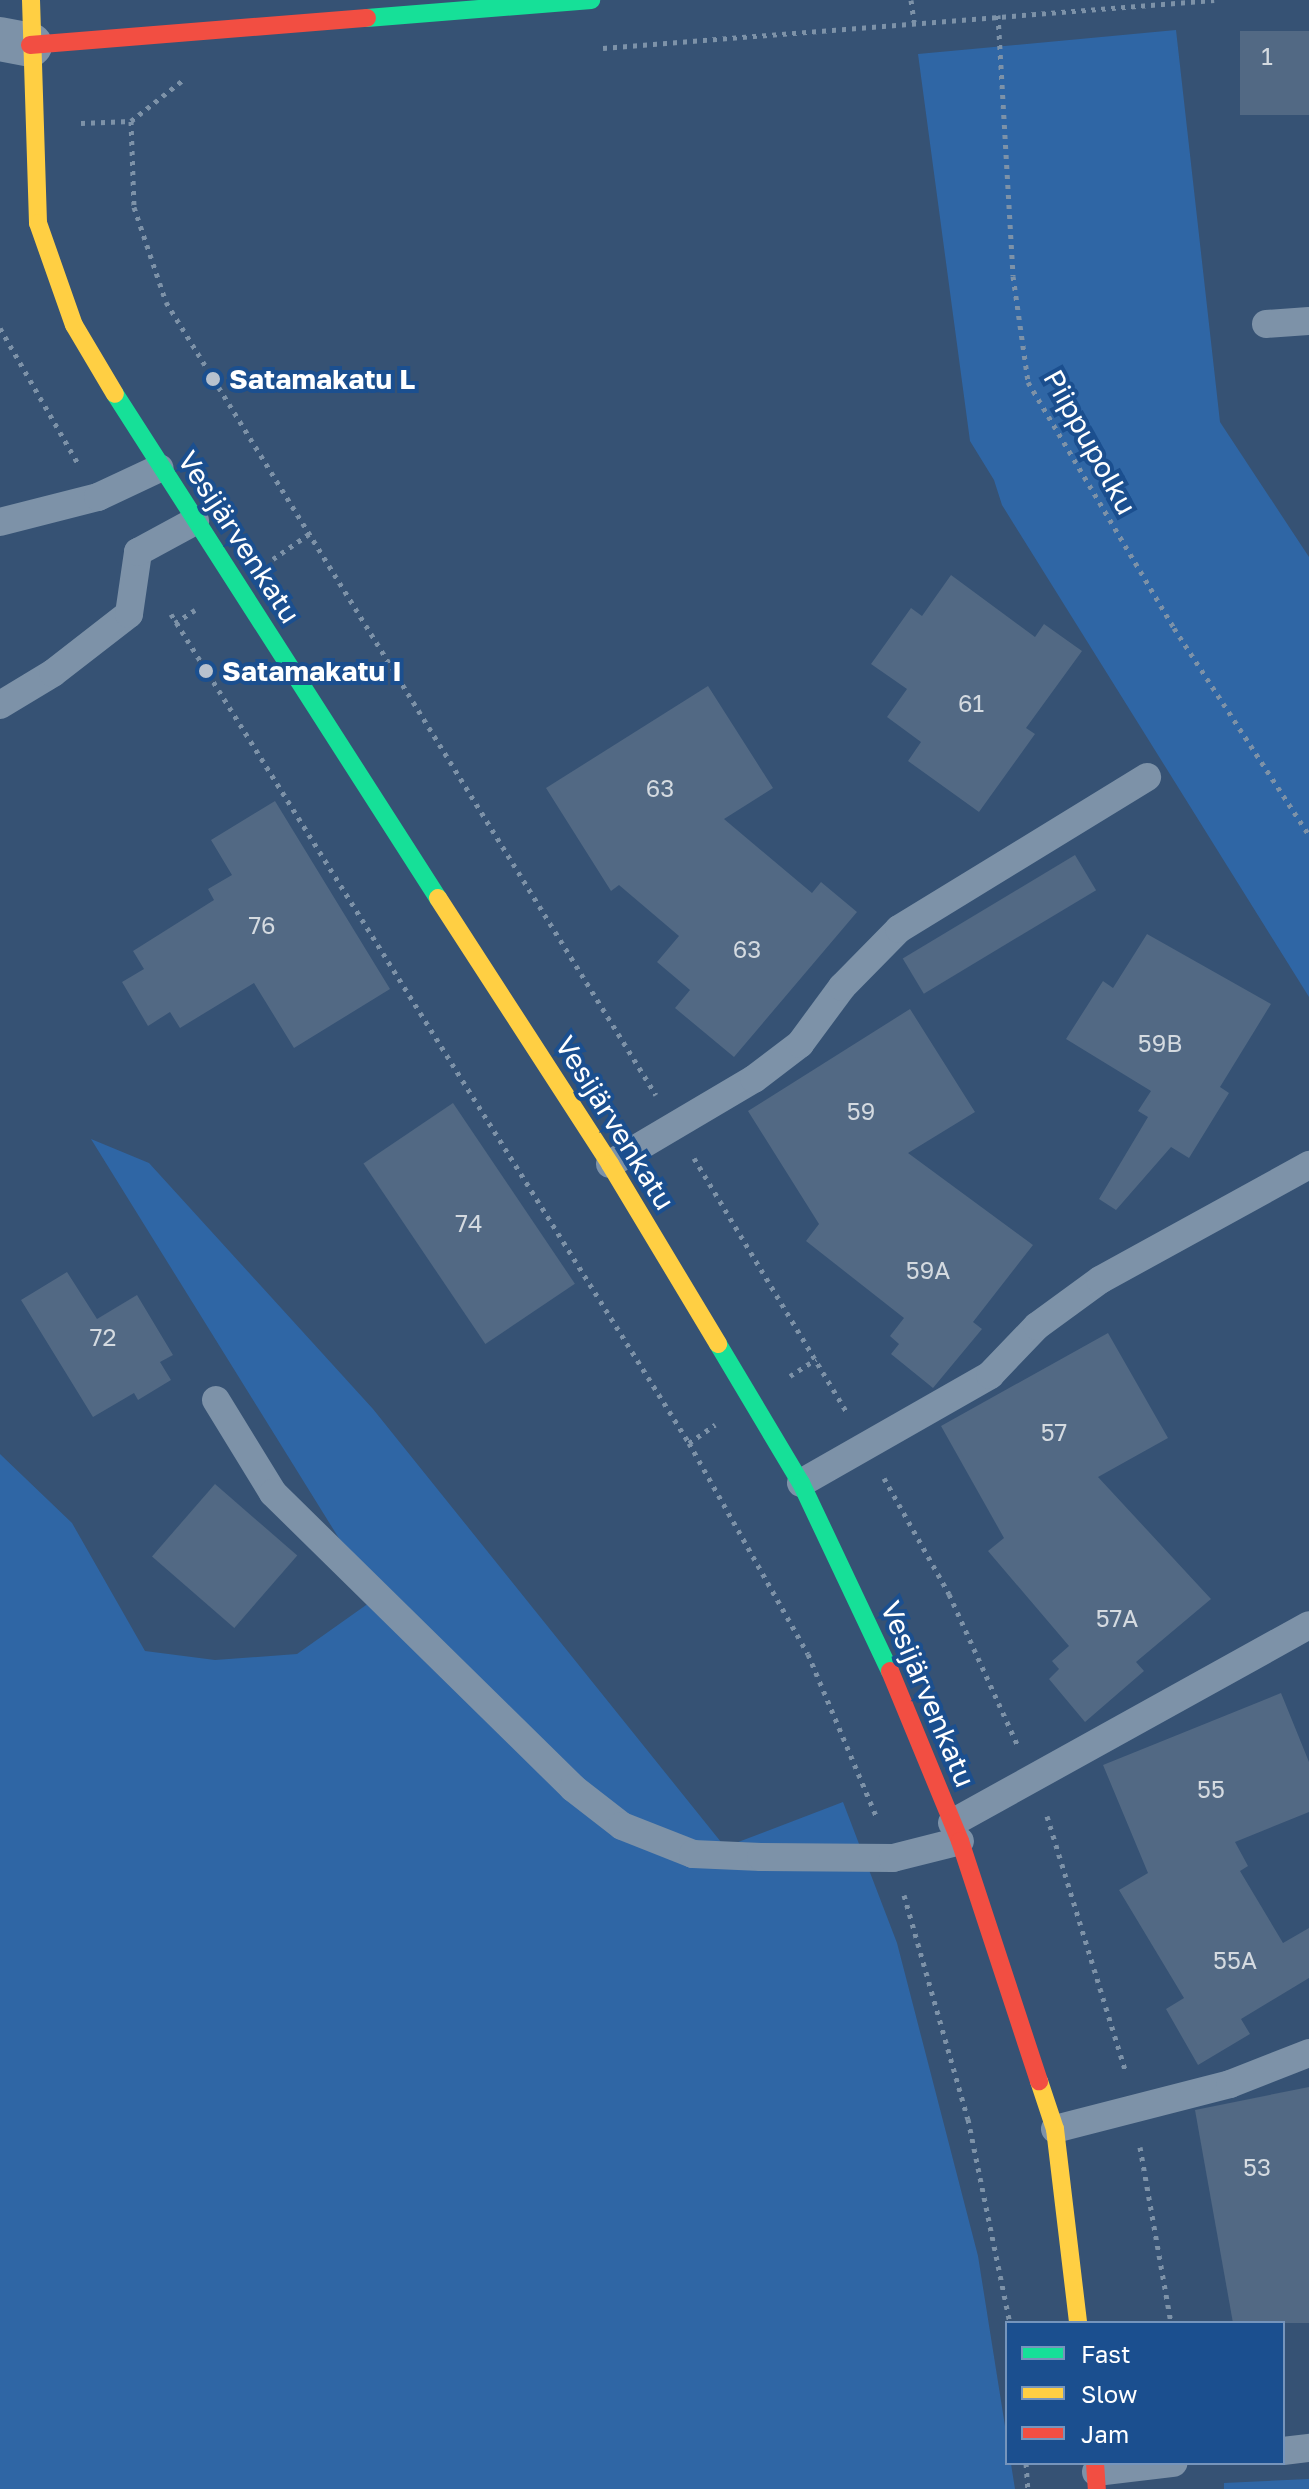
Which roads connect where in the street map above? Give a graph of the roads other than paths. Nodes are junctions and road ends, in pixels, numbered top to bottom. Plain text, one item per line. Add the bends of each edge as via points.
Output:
1 (31, 0) edge
2 (591, 0) edge
3 (15, 42) edge
4 (1309, 321) edge
5 (1266, 324) dead end
6 (160, 468) junction
7 (195, 521) junction
8 (0, 522) edge
9 (0, 705) edge
10 (1147, 777) dead end
11 (610, 1164) junction
12 (1309, 1165) edge
13 (216, 1400) dead end
14 (801, 1483) junction
15 (1309, 1625) edge
16 (956, 1832) junction
17 (1309, 2053) edge
18 (1055, 2129) junction
19 (1078, 2321) edge
20 (1309, 2448) edge
21 (1285, 2451) edge
22 (1160, 2465) edge
23 (1096, 2475) edge

1 - 3 street, Vesijärvenkatu
2 - 3 street via 175,36
3 - 6 street, Vesijärvenkatu via 33,124 38,223 74,325
4 - 5 lane
6 - 7 street, Vesijärvenkatu
6 - 8 lane via 98,497
7 - 9 lane via 138,552 129,614 53,673
7 - 11 street, Vesijärvenkatu
10 - 11 lane via 899,929 842,987 800,1044 754,1079
11 - 14 street, Vesijärvenkatu
12 - 14 lane via 1100,1280 1037,1326 990,1375
13 - 16 lane via 273,1493 573,1788 622,1826 693,1854 893,1858
14 - 16 street, Vesijärvenkatu via 878,1642
15 - 16 lane
16 - 18 street, Vesijärvenkatu
17 - 18 lane via 1230,2084
18 - 19 street, Vesijärvenkatu
20 - 21 lane
22 - 23 lane

